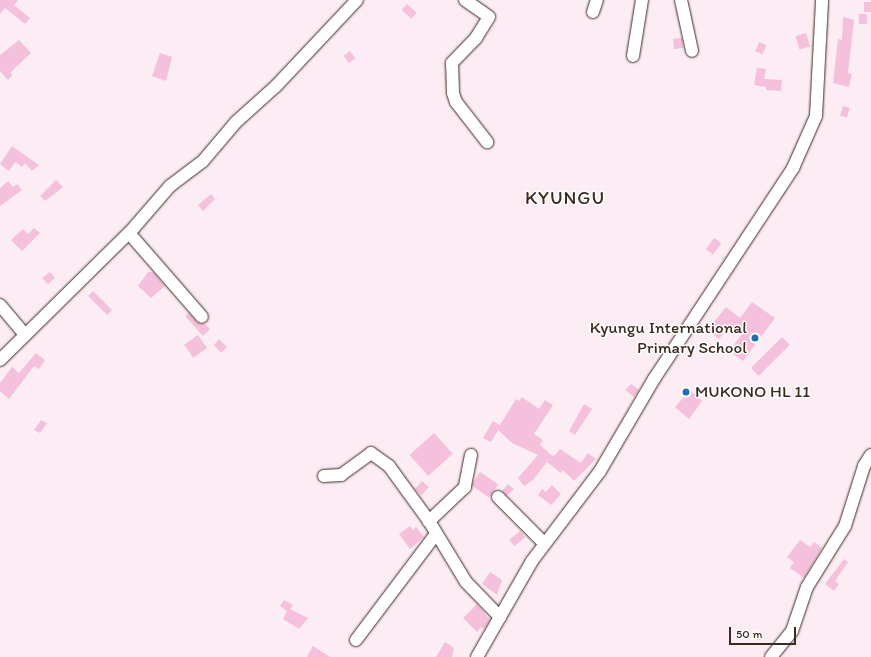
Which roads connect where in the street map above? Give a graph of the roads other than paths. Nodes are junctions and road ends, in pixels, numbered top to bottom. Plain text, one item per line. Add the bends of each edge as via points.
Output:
1 (357, 0) edge
2 (465, 0) edge
3 (597, 0) edge
4 (642, 0) edge
5 (681, 0) edge
6 (822, 0) edge
7 (594, 12) dead end
8 (692, 51) dead end
9 (633, 56) dead end
10 (488, 142) dead end
11 (129, 233) junction
12 (0, 305) edge
13 (202, 317) dead end
14 (25, 335) junction
15 (0, 360) edge
16 (471, 454) dead end
17 (871, 455) edge
18 (324, 476) dead end
19 (498, 497) dead end
20 (428, 521) junction
21 (436, 534) junction
22 (545, 544) junction
23 (500, 617) junction
24 (356, 640) dead end
25 (477, 657) edge
26 (771, 657) edge

1 - 11 street via 276,86 236,122 202,161 170,186
2 - 10 street via 488,17 476,38 452,63 453,93 456,102
3 - 7 street
4 - 9 street
5 - 8 street
6 - 22 street via 816,116 807,142 769,206 654,379 600,472
11 - 13 street
11 - 14 street
12 - 14 street
14 - 15 street
16 - 20 street via 465,487
17 - 26 street via 864,466 845,526 807,587 792,631
18 - 20 street via 342,475 371,453 388,466
19 - 22 street
20 - 21 street
21 - 23 street via 475,594
21 - 24 street
22 - 23 street
23 - 25 street

